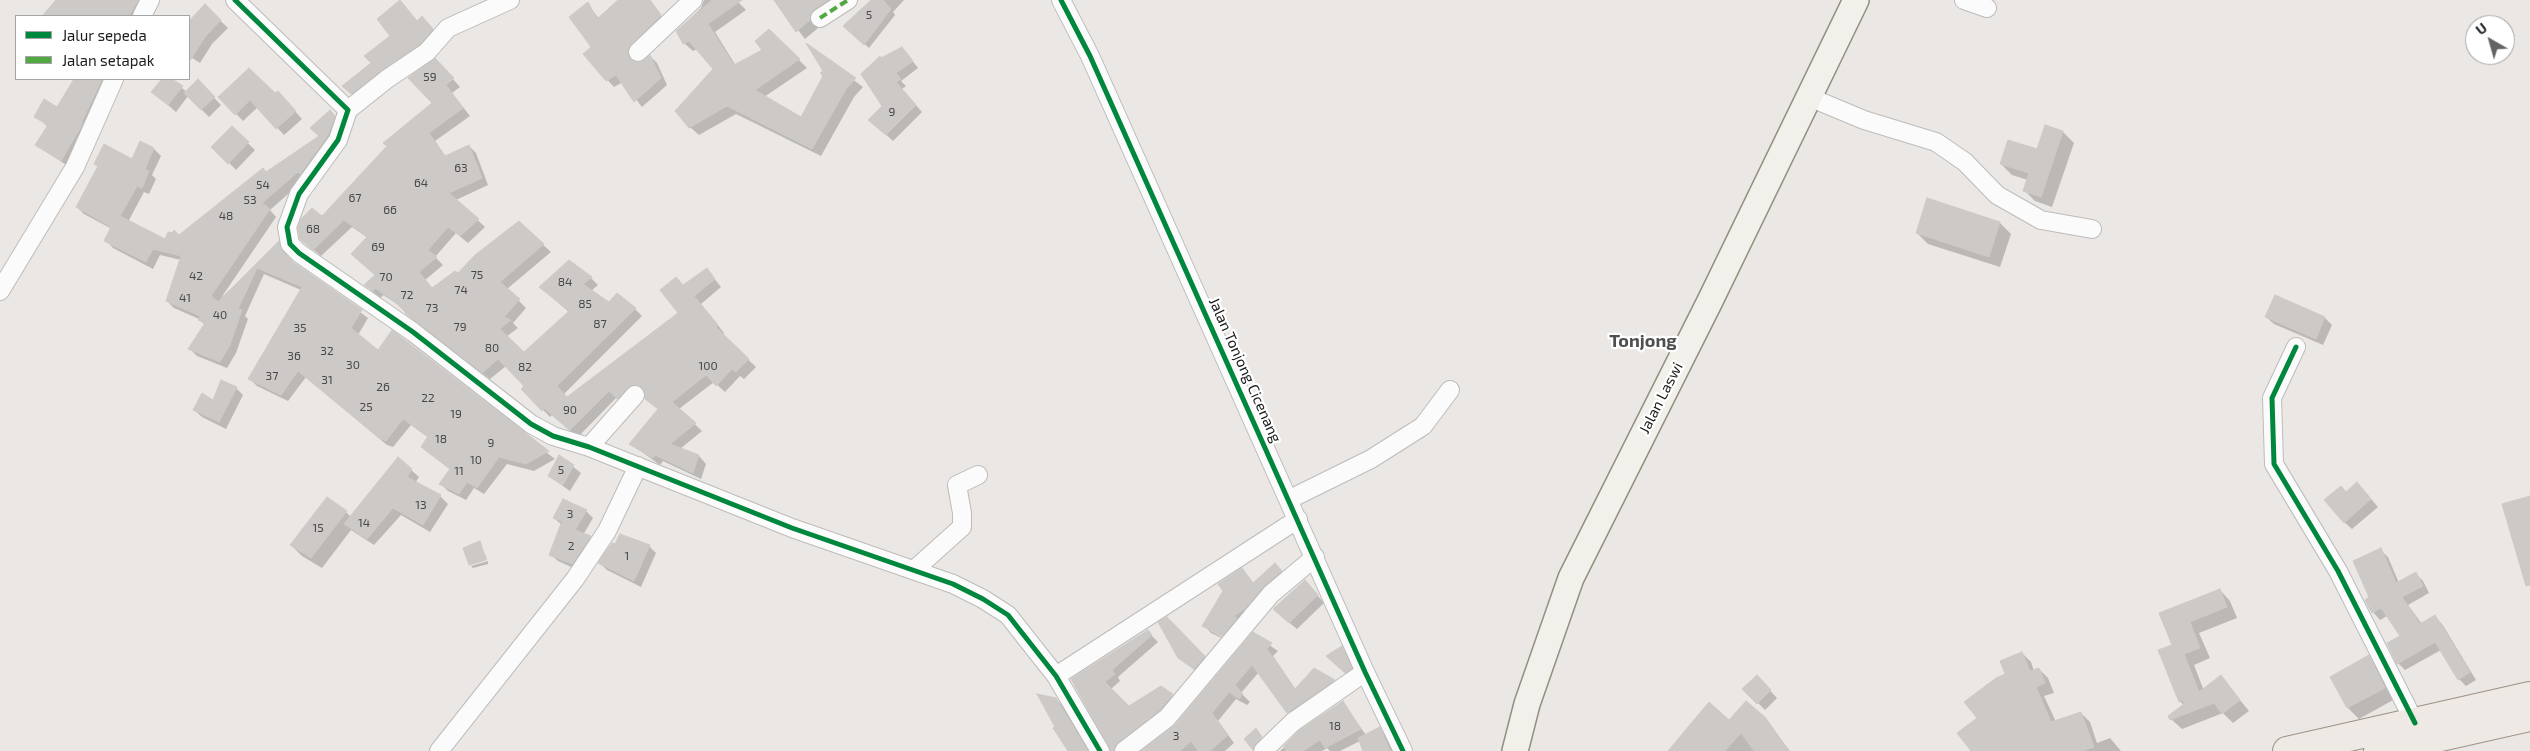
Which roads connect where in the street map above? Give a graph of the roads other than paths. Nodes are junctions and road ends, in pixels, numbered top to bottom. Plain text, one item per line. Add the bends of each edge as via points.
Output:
1 (150, 0) edge
2 (234, 0) edge
3 (510, 0) edge
4 (693, 0) edge
5 (848, 0) edge
6 (1061, 0) edge
7 (1856, 0) edge
8 (1964, 0) edge
9 (1987, 8) dead end
10 (142, 15) edge
11 (820, 18) dead end
12 (638, 52) dead end
13 (114, 80) edge
14 (1809, 96) junction
15 (348, 110) junction
16 (2092, 229) dead end
17 (0, 291) edge
18 (2296, 346) dead end
19 (1450, 390) dead end
20 (634, 395) dead end
21 (589, 447) junction
22 (638, 466) junction
23 (978, 475) dead end
24 (1290, 499) junction
25 (1298, 519) junction
26 (1315, 557) junction
27 (914, 570) junction
28 (1365, 672) junction
29 (1056, 676) junction
30 (2530, 696) edge
31 (2530, 717) edge
32 (2415, 723) junction
33 (439, 751) edge
34 (1100, 751) edge
35 (1124, 751) edge
36 (1263, 751) edge
37 (1403, 751) edge
38 (1515, 751) edge
39 (2287, 751) edge
40 (2378, 751) edge

1 - 10 street
2 - 15 street
3 - 15 street via 448,28 427,52 387,78
4 - 12 street
5 - 11 street
6 - 24 street, Jalan Tonjong Cicenang via 1090,56
7 - 14 main road, Jalan Laswi
8 - 9 street
13 - 17 street via 75,167
14 - 16 street via 1864,120 1936,142 1965,162 1997,195 2042,220
14 - 38 main road, Jalan Laswi via 1571,578 1527,704
15 - 21 street via 338,140 299,194 287,227 290,244 413,332 531,424 553,436
18 - 32 street via 2272,398 2274,464 2338,571
19 - 24 street via 1423,426 1371,459
20 - 21 street
21 - 22 street
22 - 27 street via 792,528
22 - 33 street via 607,531 575,580
23 - 27 street via 957,485 962,527
24 - 25 street, Jalan Tonjong Cicenang
25 - 26 street, Jalan Tonjong Cicenang
25 - 29 street
26 - 28 street, Jalan Tonjong Cicenang
26 - 35 street via 1271,594 1167,718
27 - 29 street via 953,584 1008,615
28 - 36 street via 1293,722
28 - 37 street, Jalan Tonjong Cicenang
29 - 34 street
30 - 32 main road
31 - 40 main road
32 - 39 main road

